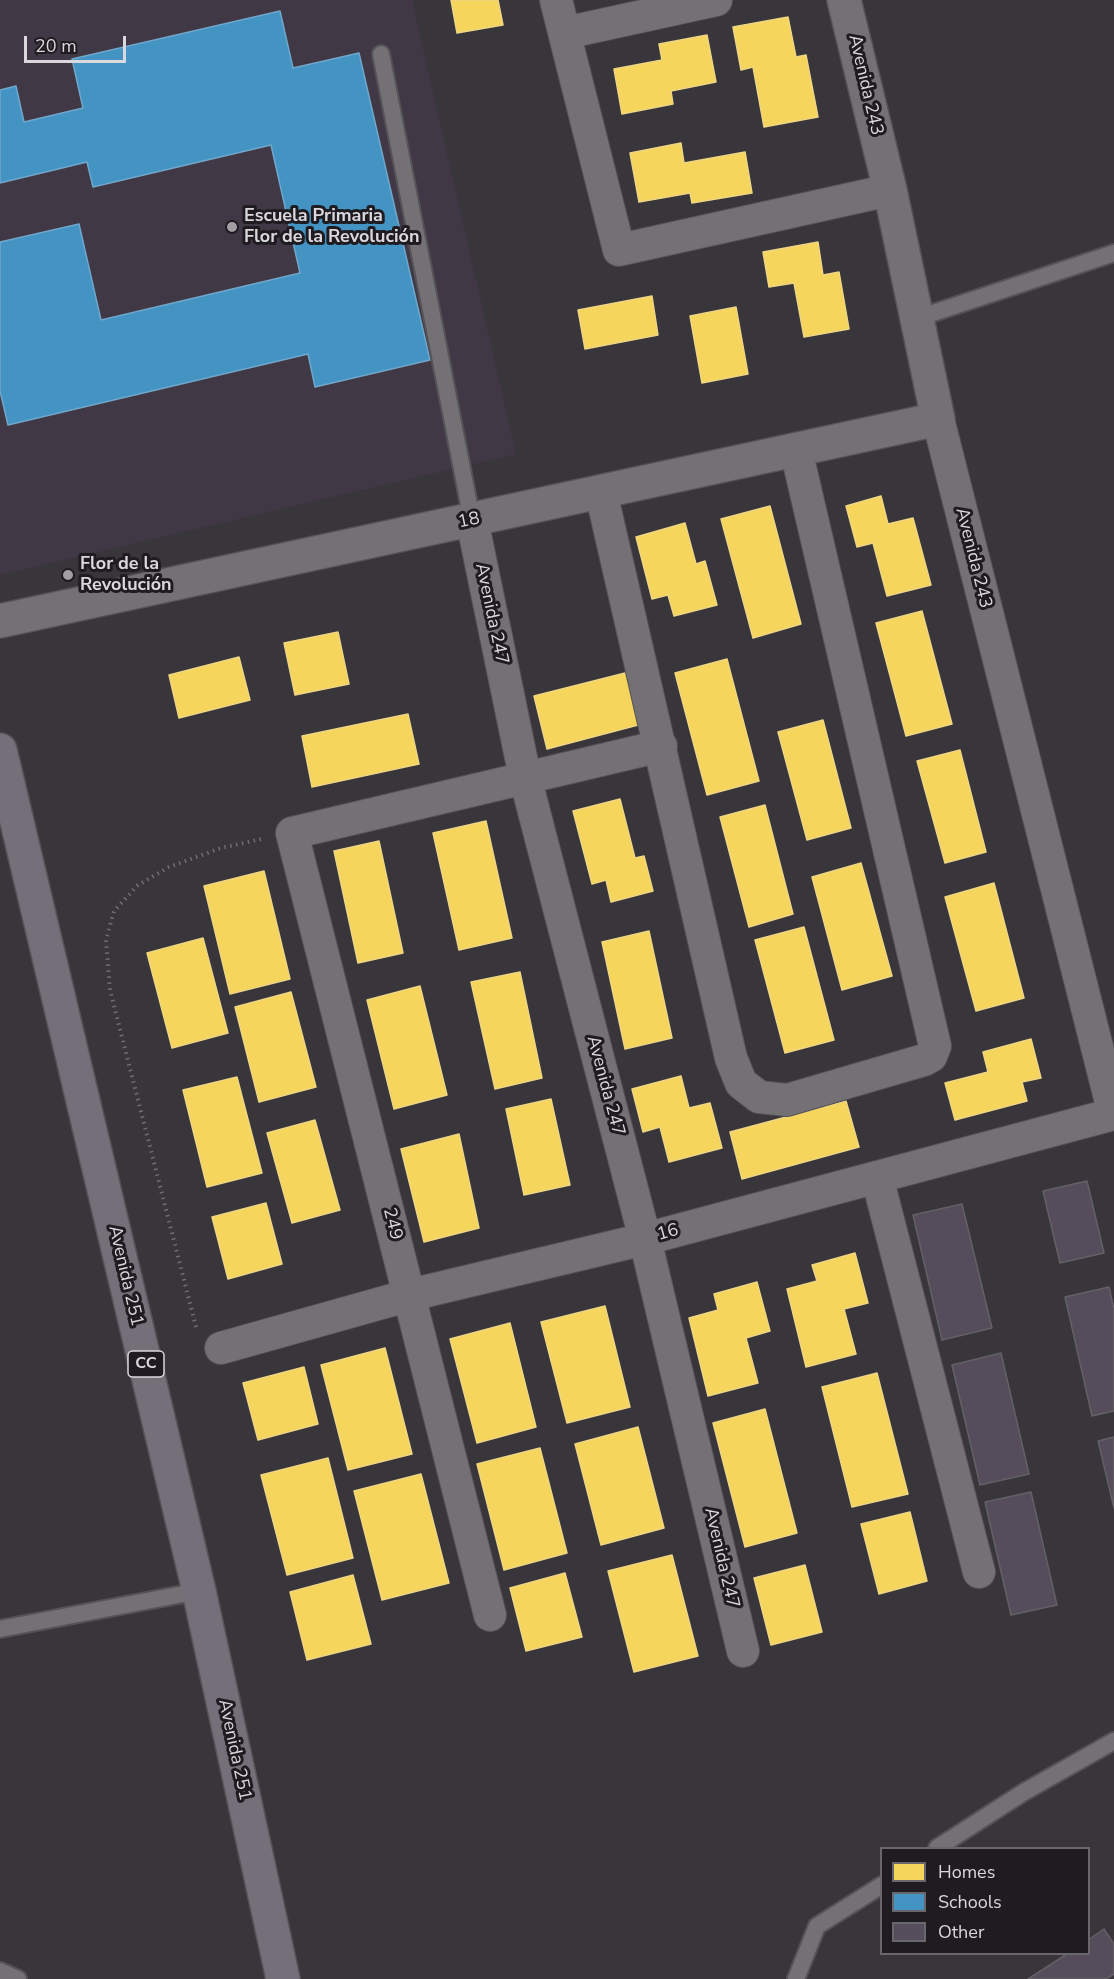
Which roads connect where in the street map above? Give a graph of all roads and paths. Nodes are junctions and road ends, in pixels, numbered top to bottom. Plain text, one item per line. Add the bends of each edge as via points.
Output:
1 (556, 0) edge
2 (717, 0) edge
3 (844, 0) edge
4 (565, 33) junction
5 (381, 54) dead end
6 (890, 190) junction
7 (1114, 253) edge
8 (918, 318) junction
9 (938, 420) junction
10 (796, 450) junction
11 (601, 492) junction
12 (472, 520) junction
13 (0, 621) edge
14 (662, 746) junction
15 (0, 750) edge
16 (525, 777) junction
17 (292, 833) junction
18 (1114, 1114) edge
19 (877, 1177) junction
20 (645, 1239) junction
21 (410, 1295) junction
22 (221, 1348) joint
23 (979, 1572) dead end
24 (200, 1591) junction
25 (490, 1616) dead end
26 (0, 1629) edge
27 (743, 1651) dead end
28 (1114, 1741) edge
29 (939, 1847) edge
30 (880, 1886) edge
31 (0, 1971) edge
32 (18, 1979) edge
33 (283, 1979) edge
34 (796, 1979) edge

1 - 4 street
2 - 4 street
3 - 6 street, Avenida 243
4 - 6 street via 619,250
5 - 12 lane
6 - 8 street, Avenida 243
7 - 8 lane
8 - 9 street, Avenida 243
9 - 10 street, 18
9 - 18 street, Avenida 243
10 - 11 street, 18
10 - 14 street via 935,1046 931,1056 787,1100 759,1096 741,1083 731,1058
11 - 12 street, 18
11 - 14 street
12 - 13 street, 18
12 - 16 street, Avenida 247
14 - 16 street
15 - 24 main road, Avenida 251 / CC
16 - 17 street
16 - 20 street, Avenida 247
17 - 21 street, 249
17 - 22 path via 221,848 169,867 138,885 114,911 106,940 110,990 196,1326 208,1344
18 - 19 street, 16
19 - 20 street, 16
19 - 23 street
20 - 21 street, 16
20 - 27 street, Avenida 247
21 - 22 street, 16
21 - 25 street, 249
24 - 26 lane
24 - 33 main road, Avenida 251 / CC
28 - 29 lane
30 - 34 lane via 818,1926
31 - 32 lane

